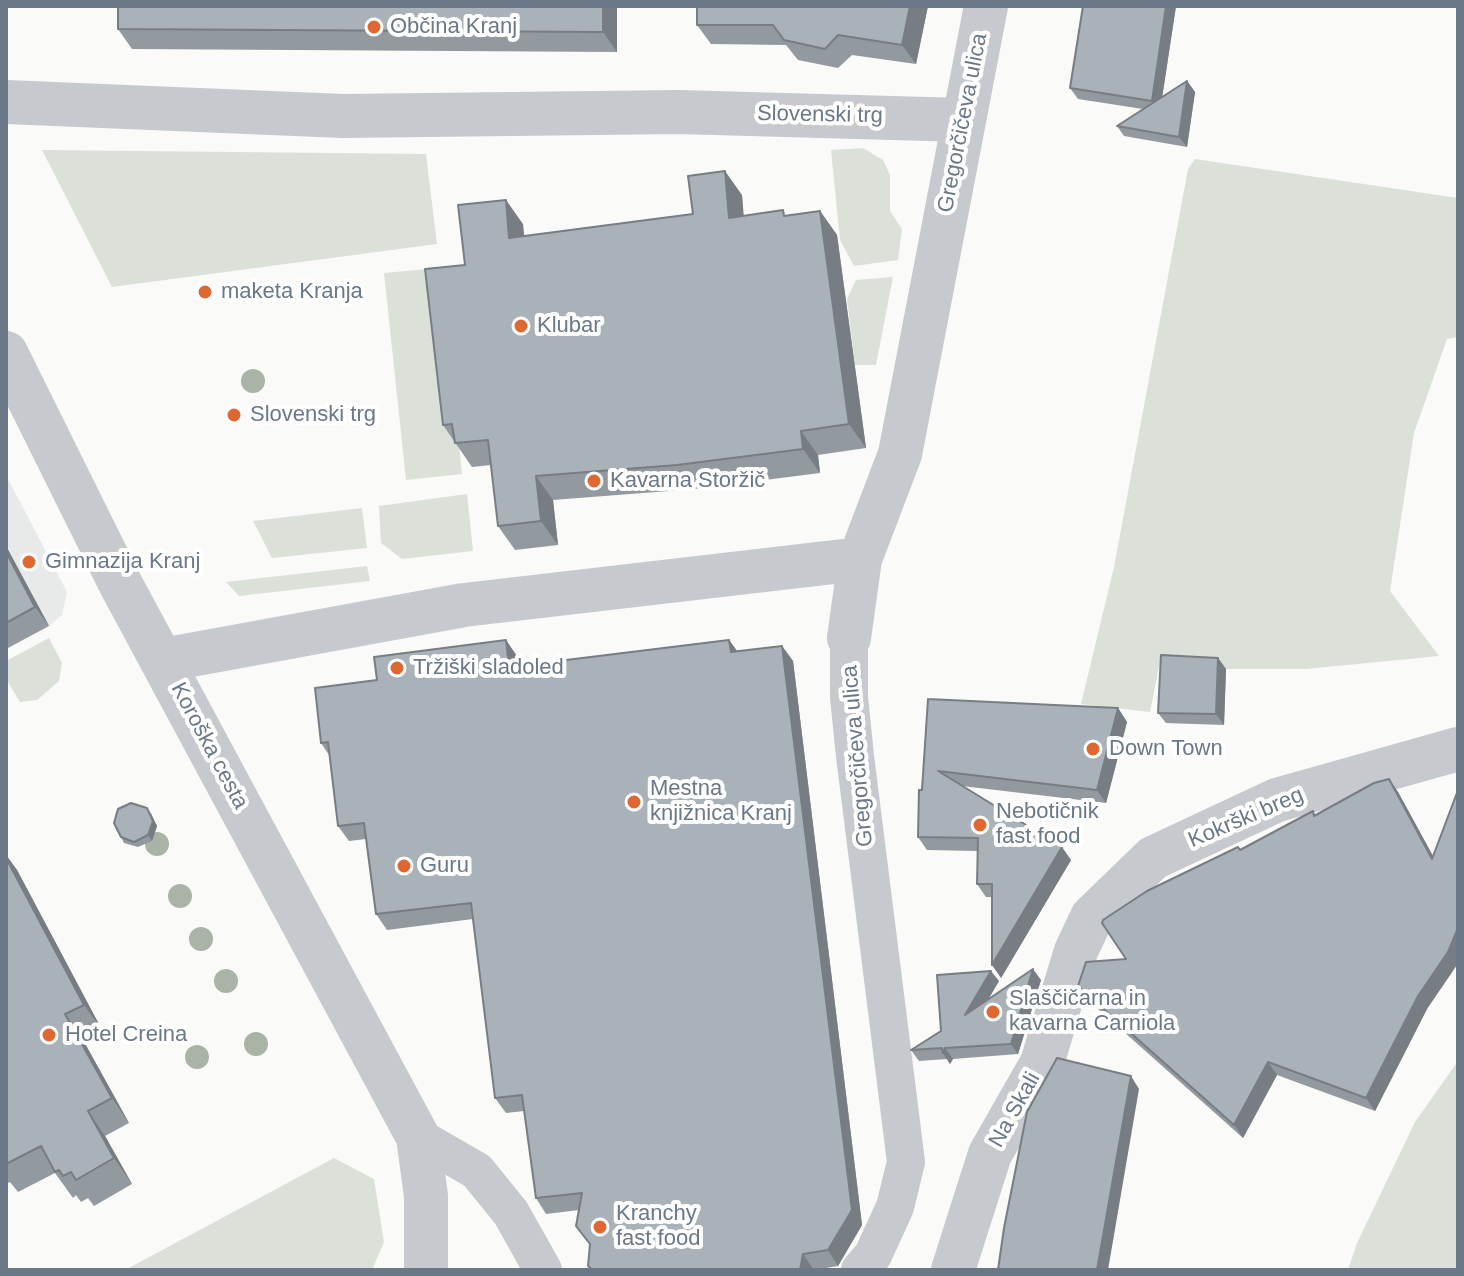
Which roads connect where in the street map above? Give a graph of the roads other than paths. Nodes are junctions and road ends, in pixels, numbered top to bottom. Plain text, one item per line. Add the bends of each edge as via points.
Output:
1 (986, 6) edge
2 (6, 102) edge
3 (963, 120) junction
4 (6, 353) edge
5 (860, 559) junction
6 (849, 638) joint
7 (163, 660) junction
8 (1458, 749) edge
9 (1076, 951) joint
10 (418, 1137) junction
11 (426, 1270) edge
12 (543, 1270) edge
13 (860, 1270) edge
14 (953, 1270) edge

1 - 3 street, Gregorčičeva ulica
2 - 3 street, Slovenski trg via 343,116 679,112
3 - 5 street, Gregorčičeva ulica via 900,454
4 - 7 street, Koroška cesta
5 - 6 street, Gregorčičeva ulica
5 - 7 street via 464,605
6 - 13 street, Gregorčičeva ulica via 857,771 906,1162 895,1207 873,1255
7 - 10 street, Koroška cesta
8 - 9 street, Kokrški breg via 1277,800 1153,858 1092,917
9 - 14 street, Na Skali via 1042,1063 990,1154
10 - 11 street, Koroška cesta via 426,1196
10 - 12 street via 477,1171 511,1213

